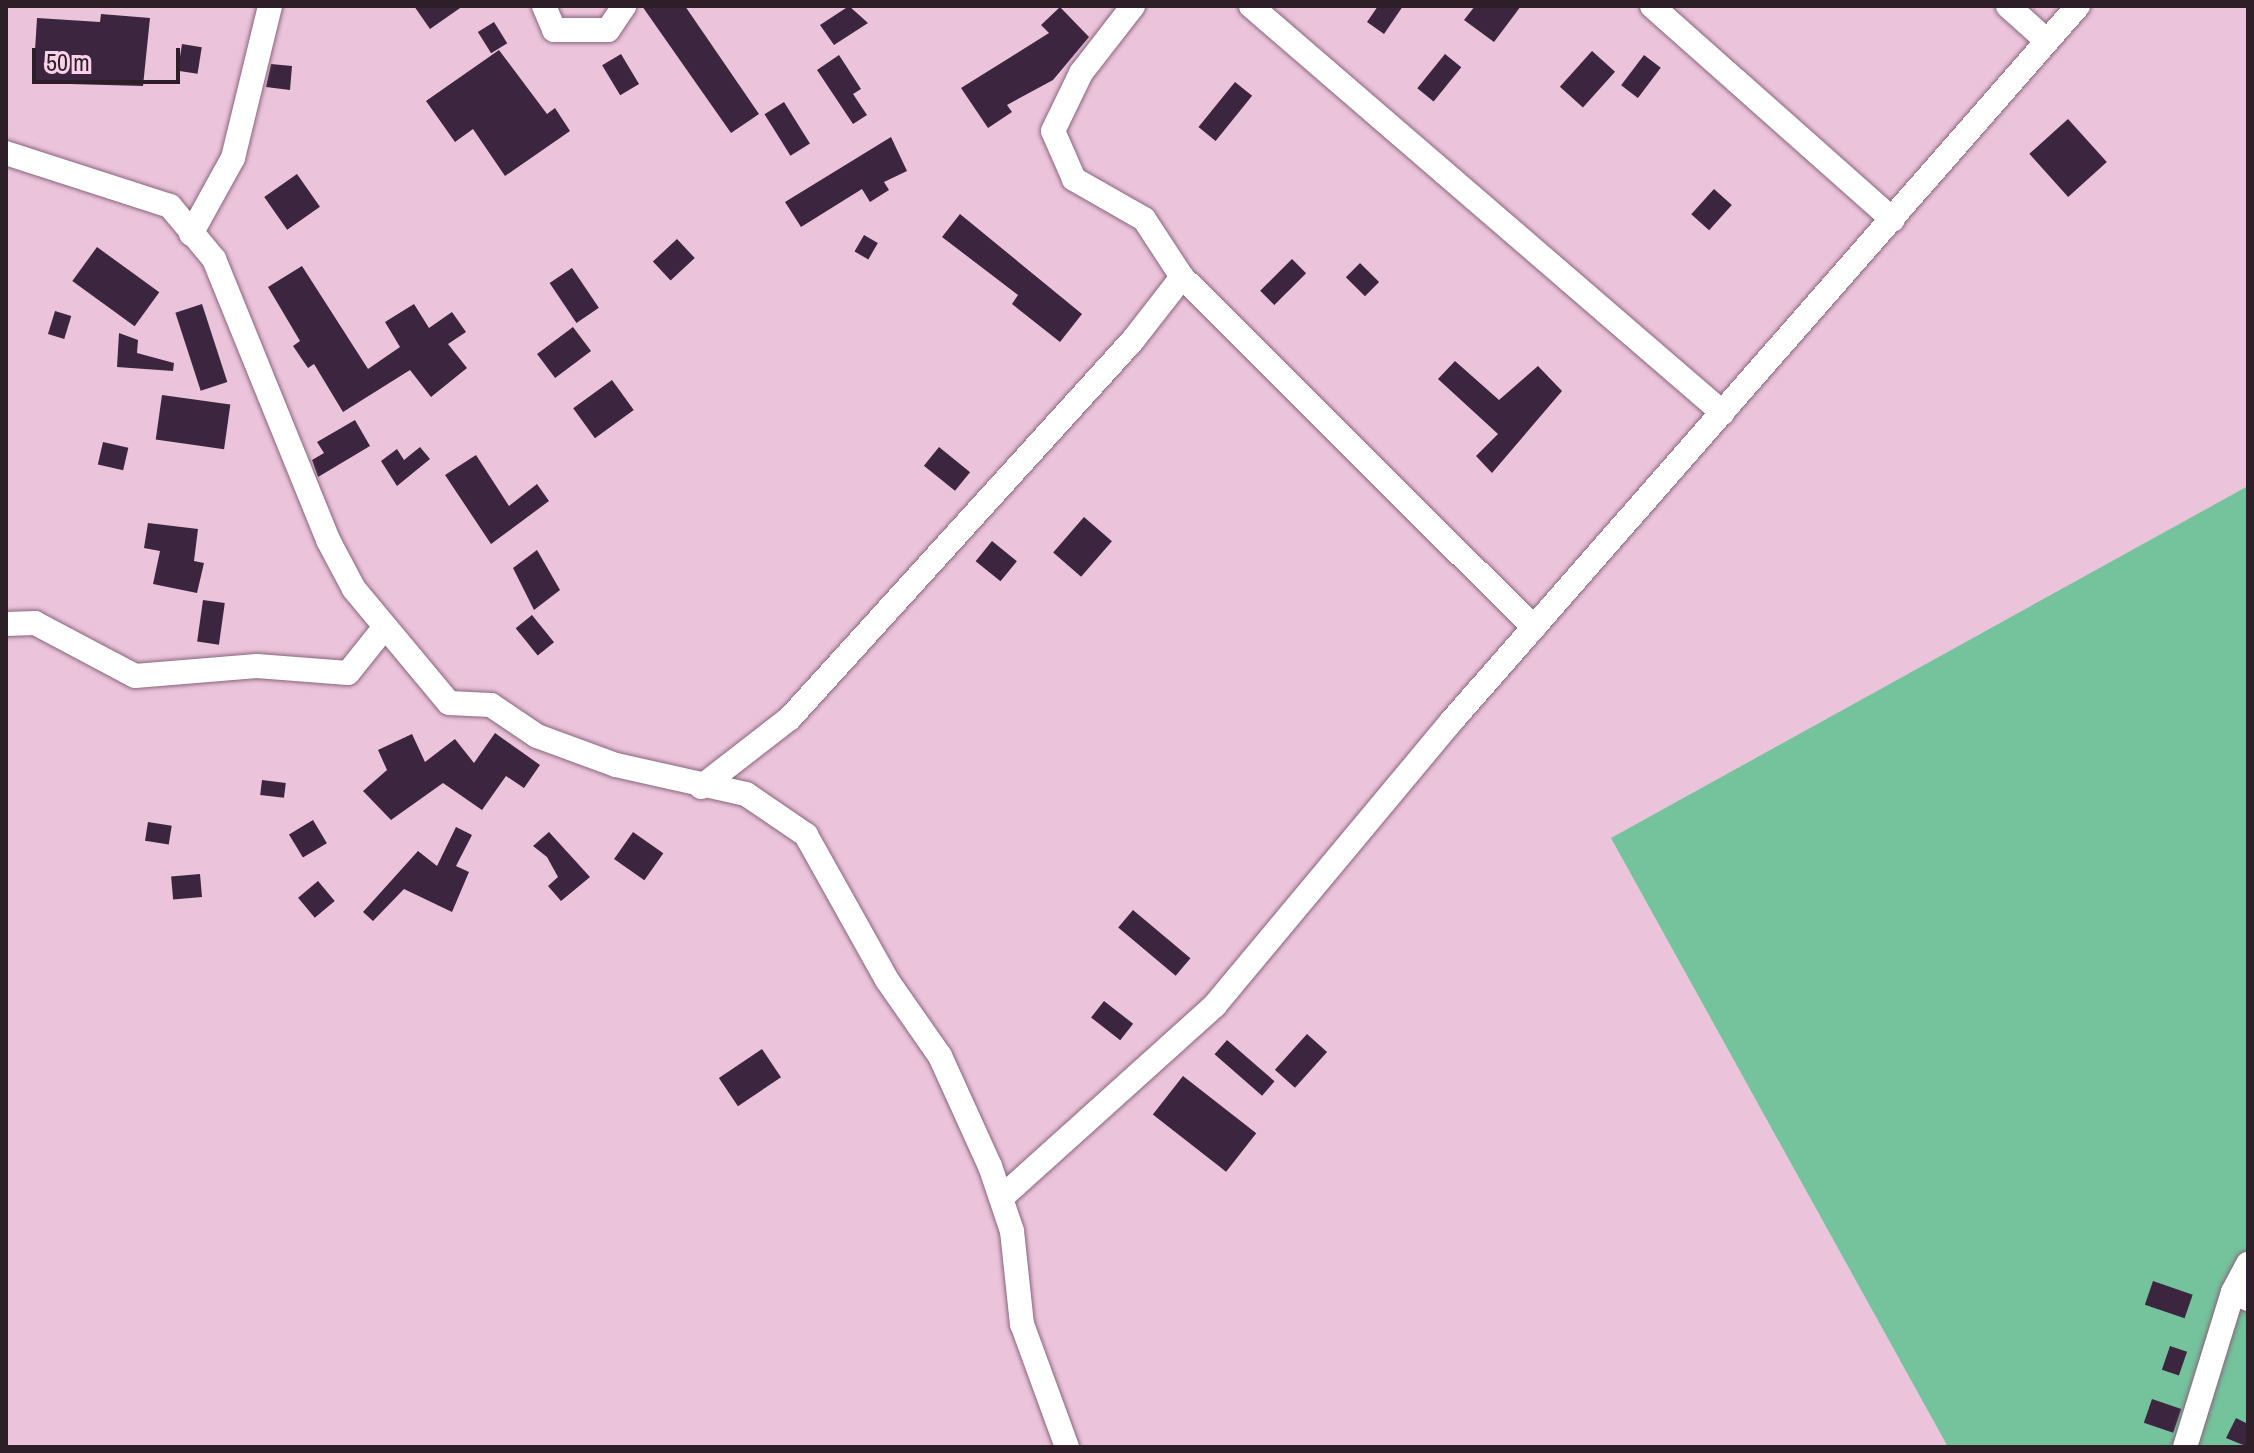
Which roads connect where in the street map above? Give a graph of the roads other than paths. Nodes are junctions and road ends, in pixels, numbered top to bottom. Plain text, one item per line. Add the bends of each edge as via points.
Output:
1 (270, 6) edge
2 (544, 6) edge
3 (624, 6) edge
4 (1133, 6) edge
5 (1251, 6) edge
6 (1652, 6) edge
7 (2008, 6) edge
8 (2078, 6) edge
9 (2047, 41) junction
10 (6, 153) edge
11 (1893, 220) junction
12 (191, 234) junction
13 (1182, 277) junction
14 (1723, 413) junction
15 (6, 624) edge
16 (384, 628) junction
17 (1534, 628) junction
18 (701, 787) junction
19 (1001, 1198) junction
20 (2248, 1264) edge
21 (2240, 1296) edge
22 (1067, 1447) edge
23 (2185, 1447) edge

1 - 12 street via 233,158
2 - 3 street via 554,30 608,30
4 - 13 street via 1081,73 1053,131 1074,179 1144,219
5 - 14 street
6 - 11 street
7 - 9 street
8 - 9 street
9 - 11 street
10 - 12 street via 170,206
11 - 14 street
12 - 16 street via 214,259 328,540
13 - 17 street
13 - 18 street via 790,718
14 - 17 street
15 - 16 street via 35,623 135,676 257,666 348,673
16 - 18 street via 449,703 491,705 537,736
17 - 19 street via 1215,1005
18 - 19 street via 746,794 806,835 887,980 940,1056
19 - 22 street via 1022,1324
20 - 21 street
21 - 23 street

